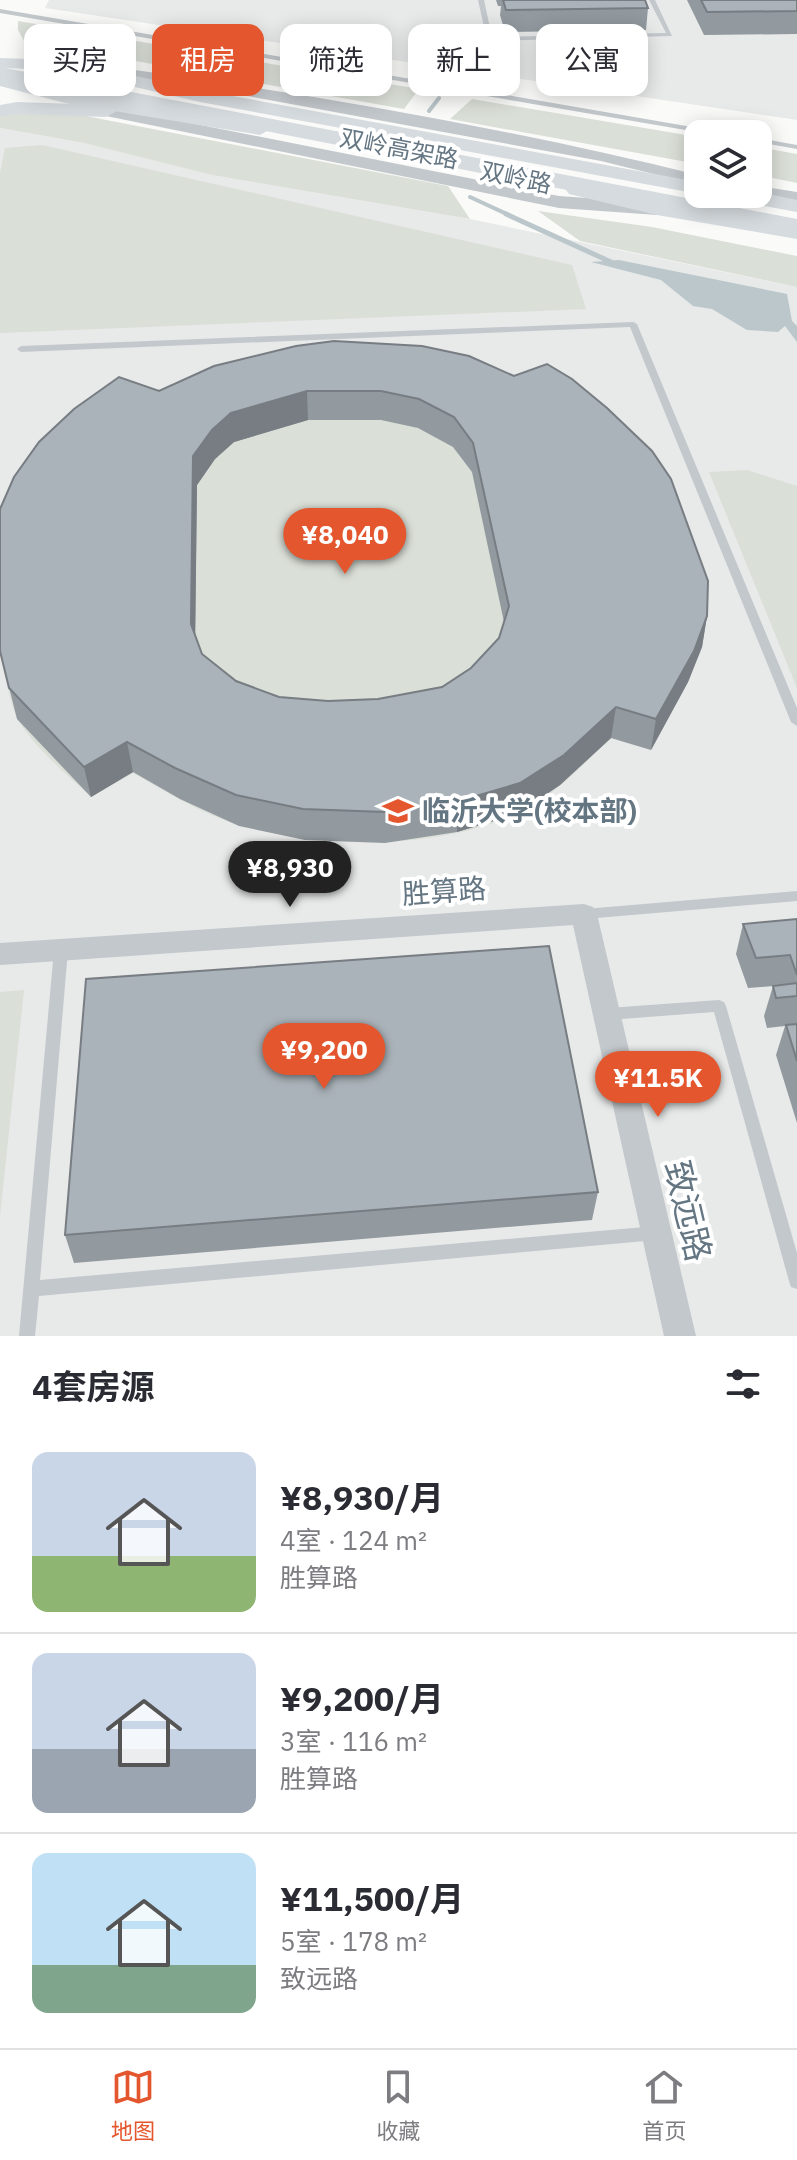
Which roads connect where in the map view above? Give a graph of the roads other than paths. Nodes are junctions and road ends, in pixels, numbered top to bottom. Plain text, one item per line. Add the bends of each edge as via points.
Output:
1 (481, 0) edge
2 (652, 0) edge
3 (0, 11) edge
4 (487, 24) edge
5 (520, 38) edge
6 (0, 64) edge
7 (24, 64) edge
8 (0, 73) edge
9 (136, 75) edge
10 (136, 78) edge
11 (0, 80) edge
12 (136, 82) edge
13 (65, 97) junction
14 (503, 97) joint
15 (0, 111) edge
16 (106, 111) junction
17 (684, 128) edge
18 (523, 142) junction
19 (772, 143) edge
20 (797, 147) edge
21 (569, 164) junction
22 (684, 177) edge
23 (684, 187) edge
24 (684, 188) edge
25 (684, 188) edge
26 (772, 194) edge
27 (797, 198) edge
28 (772, 203) edge
29 (772, 204) edge
30 (657, 209) junction
31 (797, 209) edge
32 (789, 228) edge
33 (21, 349) dead end
34 (797, 722) edge
35 (797, 896) edge
36 (584, 914) junction
37 (61, 950) junction
38 (0, 954) edge
39 (607, 1014) junction
40 (656, 1233) junction
41 (792, 1242) edge
42 (797, 1281) edge
43 (31, 1289) junction
44 (27, 1336) edge
45 (680, 1336) edge

1 - 4 lane
2 - 5 lane via 670,35
3 - 14 lane
6 - 7 main road, 双岭路
6 - 24 highway, 双岭高架路
8 - 32 highway, 双岭高架路
9 - 18 street
10 - 23 highway via 593,163
11 - 13 main road, 双岭路
12 - 21 main road, 双岭路
13 - 16 street
13 - 30 main road, 双岭路 via 502,174
13 - 32 highway via 546,190
14 - 17 lane
15 - 16 main road
16 - 30 street via 559,202
18 - 21 main road
18 - 22 street
19 - 20 lane
21 - 25 main road, 双岭路
26 - 27 street
28 - 31 highway
29 - 31 highway, 双岭高架路
30 - 32 main road, 双岭路
33 - 34 lane via 633,324
35 - 36 lane, 胜算路
36 - 37 street, 胜算路
36 - 39 street, 致远路
37 - 38 street, 胜算路
37 - 43 lane
39 - 40 street, 致远路
39 - 41 lane via 719,1006
40 - 43 lane
40 - 45 street, 致远路
41 - 42 lane
43 - 44 lane

